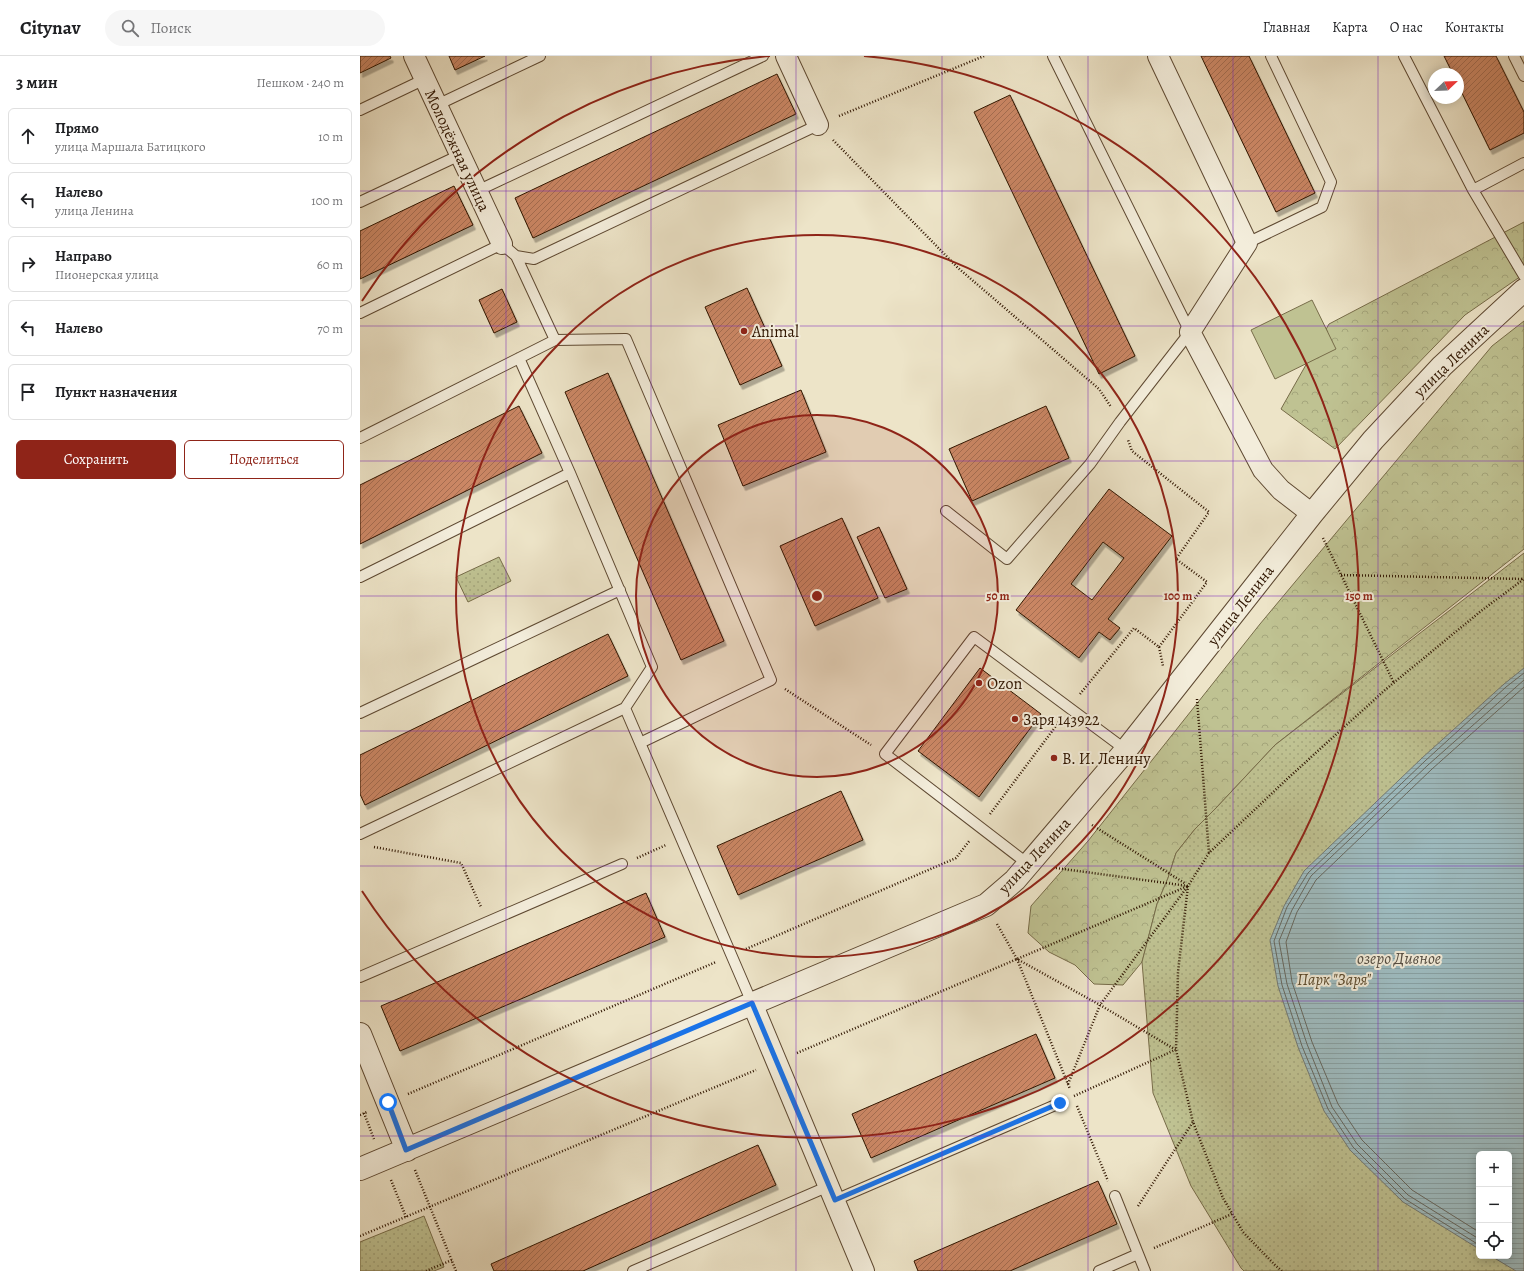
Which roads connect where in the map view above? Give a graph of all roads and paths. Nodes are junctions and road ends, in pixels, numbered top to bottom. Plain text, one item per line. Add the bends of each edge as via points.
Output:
1 (414, 56) edge
2 (540, 56) edge
3 (763, 56) edge
4 (786, 56) edge
5 (984, 56) edge
6 (1053, 56) edge
7 (1158, 56) edge
8 (1271, 56) edge
9 (1404, 56) edge
10 (1514, 56) edge
11 (1524, 76) edge
12 (425, 79) junction
13 (437, 105) junction
14 (360, 110) edge
15 (818, 125) junction
16 (460, 155) junction
17 (1524, 163) edge
18 (1474, 190) junction
19 (477, 191) junction
20 (360, 202) edge
21 (1247, 243) junction
22 (509, 250) junction
23 (1524, 276) edge
24 (1524, 290) edge
25 (360, 313) edge
26 (1190, 332) junction
27 (556, 340) junction
28 (519, 358) junction
29 (1120, 422) junction
30 (360, 438) edge
31 (570, 473) junction
32 (946, 511) dead end
33 (1312, 514) junction
34 (1341, 575) junction
35 (360, 577) edge
36 (1524, 579) edge
37 (620, 590) junction
38 (1159, 647) junction
39 (1164, 670) dead end
40 (771, 680) junction
41 (1394, 683) junction
42 (1196, 697) dead end
43 (625, 708) junction
44 (1069, 708) junction
45 (360, 713) edge
46 (640, 743) junction
47 (1126, 750) junction
48 (885, 754) junction
49 (1072, 813) junction
50 (980, 827) junction
51 (360, 834) edge
52 (681, 838) junction
53 (368, 846) dead end
54 (1209, 853) junction
55 (622, 864) joint
56 (1028, 864) junction
57 (1188, 886) junction
58 (986, 905) junction
59 (488, 922) junction
60 (732, 955) junction
61 (1017, 959) junction
62 (360, 977) edge
63 (752, 1003) junction
64 (1100, 1005) junction
65 (360, 1034) edge
66 (1176, 1050) junction
67 (1068, 1084) junction
68 (1073, 1097) junction
69 (388, 1102) junction
70 (1060, 1103) junction
71 (360, 1115) edge
72 (1192, 1122) junction
73 (406, 1150) junction
74 (360, 1169) edge
75 (832, 1193) junction
76 (1115, 1196) joint
77 (1232, 1214) junction
78 (1126, 1225) junction
79 (1138, 1254) junction
80 (452, 1260) junction
81 (1275, 1265) junction
82 (426, 1271) edge
83 (456, 1271) edge
84 (632, 1271) edge
85 (864, 1271) edge
86 (1099, 1271) edge
87 (1145, 1271) edge
88 (1274, 1271) edge
89 (1282, 1271) edge

1 - 12 street, Молодёжная улица
2 - 13 lane
3 - 19 lane
4 - 15 street
5 - 15 path
6 - 26 lane
7 - 21 street
8 - 21 lane via 1331,182 1322,207
9 - 18 lane
10 - 11 lane
12 - 13 street, Молодёжная улица
12 - 14 lane
13 - 16 street, Молодёжная улица
15 - 22 lane via 534,259
15 - 29 path via 957,267 1099,389
16 - 19 street, Молодёжная улица
16 - 20 lane
17 - 18 lane
18 - 23 lane
19 - 22 street, Молодёжная улица
21 - 26 street
22 - 25 lane
22 - 27 lane
24 - 33 street, улица Ленина via 1442,366 1373,440
26 - 29 lane
26 - 33 street via 1263,470 1281,490
27 - 28 lane
27 - 40 lane via 626,339
28 - 30 lane
28 - 31 lane
29 - 32 lane via 1090,464 1007,560
29 - 38 path via 1132,451 1209,512 1176,559 1207,582
31 - 35 lane
31 - 37 lane
33 - 34 path
33 - 47 street, улица Ленина
34 - 36 path
34 - 41 path
36 - 41 path
37 - 43 lane via 652,667
37 - 45 lane
38 - 39 path
38 - 44 path via 1134,628
40 - 46 lane
40 - 48 path
41 - 54 path
42 - 54 path
43 - 46 lane
43 - 51 lane
44 - 47 lane
44 - 48 lane via 974,637
44 - 50 path
46 - 52 lane
47 - 49 street, улица Ленина
48 - 50 lane
49 - 56 street, улица Ленина
49 - 57 path
50 - 56 lane
50 - 60 path via 956,858
52 - 55 path
52 - 60 lane
53 - 59 path via 461,863
54 - 57 path
55 - 59 lane
56 - 57 path
56 - 58 street, улица Ленина via 1015,880
57 - 64 path
57 - 66 path via 1178,972
58 - 61 path
58 - 63 street, улица Ленина
59 - 62 lane
60 - 63 lane
60 - 69 path
61 - 64 path
61 - 67 path
63 - 73 street, улица Ленина
63 - 75 street
64 - 66 path
64 - 67 path
65 - 69 street
66 - 68 path
66 - 72 path
67 - 68 path
67 - 70 path
68 - 70 path
68 - 76 path
69 - 71 path
69 - 73 street
70 - 75 lane
72 - 77 path
72 - 78 path
73 - 74 street, улица Ленина
73 - 80 path
75 - 84 lane
75 - 85 street
76 - 78 lane
77 - 79 path
77 - 81 path via 1243,1232
78 - 79 lane
79 - 86 lane
79 - 87 lane
80 - 82 path
80 - 83 path
81 - 88 path
81 - 89 path

